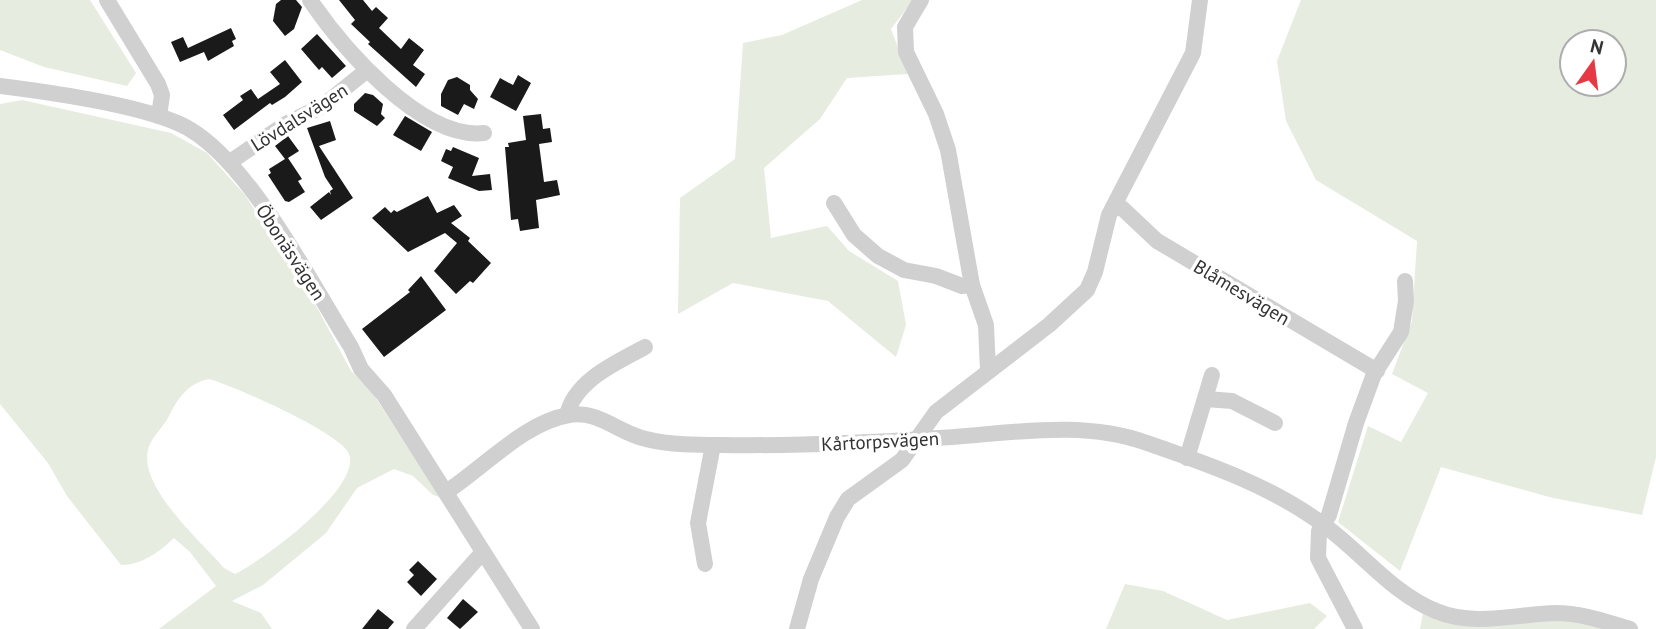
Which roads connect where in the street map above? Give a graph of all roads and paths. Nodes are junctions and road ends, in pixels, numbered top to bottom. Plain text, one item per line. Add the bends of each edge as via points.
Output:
1 (107, 0) edge
2 (310, 0) edge
3 (921, 0) edge
4 (1200, 0) edge
5 (366, 71) junction
6 (0, 86) edge
7 (159, 116) junction
8 (484, 133) dead end
9 (230, 162) junction
10 (834, 203) dead end
11 (1113, 208) junction
12 (1405, 281) dead end
13 (972, 285) junction
14 (645, 347) dead end
15 (988, 371) junction
16 (1377, 371) junction
17 (1212, 375) dead end
18 (1206, 399) junction
19 (567, 415) junction
20 (1275, 423) dead end
21 (916, 439) junction
22 (713, 445) junction
23 (1187, 458) junction
24 (446, 492) junction
25 (1324, 525) junction
26 (482, 553) junction
27 (705, 564) dead end
28 (414, 629) edge
29 (533, 629) edge
30 (797, 629) edge
31 (1355, 629) edge
32 (1630, 629) edge

1 - 7 street via 158,84 162,95
2 - 5 street, Lövdalsvägen
3 - 13 street via 905,27 906,52 948,150
4 - 11 street via 1193,53
5 - 8 street, Lövdalsvägen via 444,126 467,135
5 - 9 street, Lövdalsvägen via 324,105 284,125
6 - 7 street, Öbonäsvägen
7 - 9 street, Öbonäsvägen via 207,140
9 - 24 street, Öbonäsvägen via 316,290 361,369 384,395
10 - 13 street via 860,242 884,260 904,270
11 - 15 street via 1087,290
11 - 16 street, Blåmesvägen via 1129,213 1157,241
12 - 16 street via 1401,332
13 - 15 street via 986,325
14 - 19 street via 588,382
15 - 21 street via 936,412
16 - 25 street
17 - 18 street
18 - 20 street via 1232,401
18 - 23 street
19 - 22 street, Kårtorpsvägen via 593,416 647,440
19 - 24 street, Kårtorpsvägen via 534,427
21 - 22 street, Kårtorpsvägen
21 - 23 street, Kårtorpsvägen via 1078,429 1119,434
21 - 30 street via 902,460 848,499 811,579
22 - 27 street via 698,523
23 - 25 street, Kårtorpsvägen via 1266,491
24 - 26 street, Öbonäsvägen
25 - 31 street via 1319,531 1318,558
25 - 32 street, Kårtorpsvägen via 1385,579 1436,611 1468,619 1570,614
26 - 28 street
26 - 29 street, Öbonäsvägen

